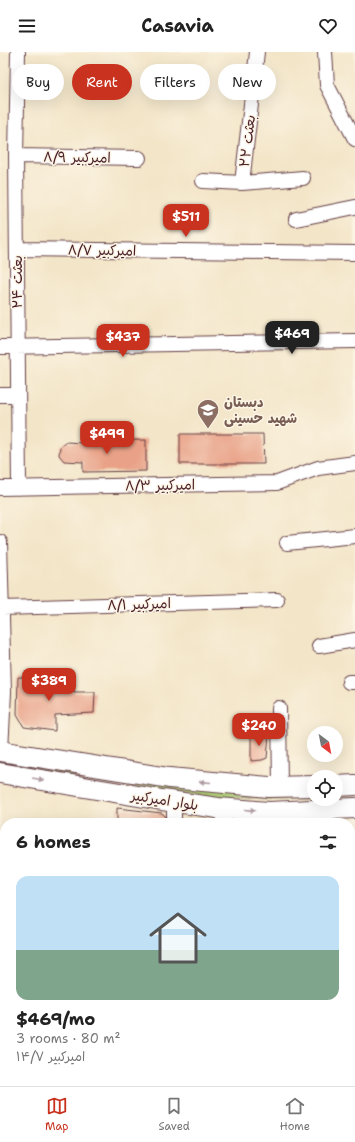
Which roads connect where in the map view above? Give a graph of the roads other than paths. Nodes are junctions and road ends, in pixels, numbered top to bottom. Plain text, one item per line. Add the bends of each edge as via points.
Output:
1 (18, 52) edge
2 (257, 52) edge
3 (325, 52) edge
4 (355, 139) edge
5 (16, 156) junction
6 (139, 158) dead end
7 (303, 178) dead end
8 (203, 181) dead end
9 (242, 183) junction
10 (355, 207) edge
11 (296, 220) dead end
12 (17, 249) junction
13 (355, 253) edge
14 (355, 341) edge
15 (0, 347) edge
16 (17, 347) junction
17 (0, 395) edge
18 (18, 395) junction
19 (355, 463) edge
20 (0, 488) edge
21 (18, 488) junction
22 (355, 536) edge
23 (0, 542) edge
24 (287, 543) dead end
25 (277, 600) dead end
26 (2, 608) junction
27 (355, 640) edge
28 (319, 646) dead end
29 (1, 654) edge
30 (279, 708) dead end
31 (0, 751) edge
32 (0, 773) edge
33 (355, 785) edge
34 (307, 786) edge
35 (343, 786) edge
36 (280, 787) junction
37 (174, 802) junction
38 (354, 814) edge
39 (222, 815) edge
40 (174, 818) edge

1 - 5 street, بعثت ۲۴
2 - 9 street, بعثت ۲۲
3 - 4 street via 327,85
5 - 6 street, امیرکبیر ۸/۹
5 - 12 street, بعثت ۲۴
7 - 9 street
8 - 9 street
10 - 11 street
12 - 13 street, امیرکبیر ۸/۷
12 - 16 street, بعثت ۲۴
14 - 16 street
15 - 16 street
16 - 18 street, بعثت ۲۴
17 - 18 street
18 - 21 street, بعثت ۲۴
19 - 21 street, امیرکبیر ۸/۳ via 318,468 277,483
20 - 21 street, امیرکبیر ۸/۳
22 - 24 street
23 - 26 street
25 - 26 street, امیرکبیر ۸/۱
26 - 29 street
27 - 28 street
29 - 31 street via 4,692
30 - 36 street
36 -> 31 main road, بلوار امیرکبیر via 169,778
32 -> 37 main road, بلوار امیرکبیر
33 - 35 main road
34 - 36 main road, بلوار امیرکبیر
37 - 39 main road, بلوار امیرکبیر
37 - 40 street
39 -> 38 main road, بلوار امیرکبیر via 269,812

